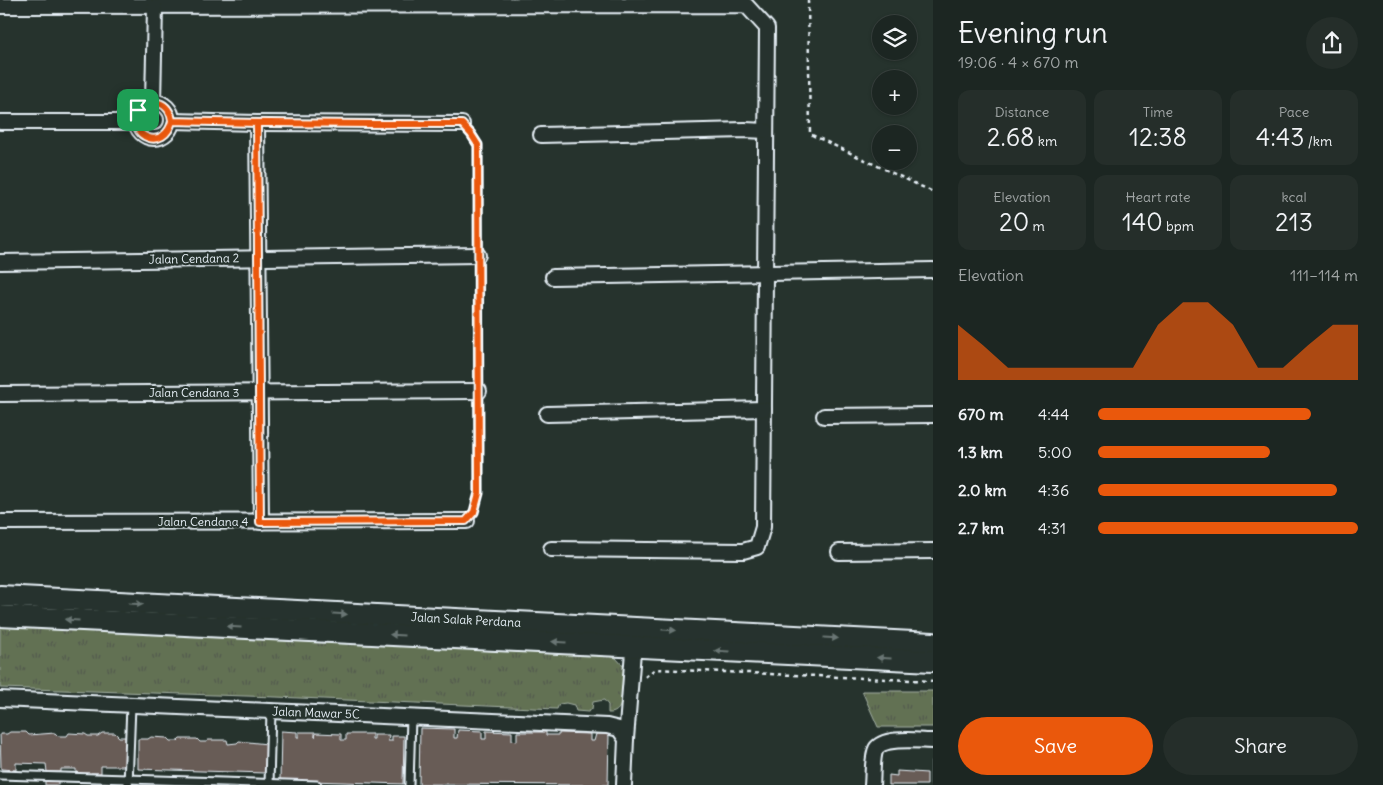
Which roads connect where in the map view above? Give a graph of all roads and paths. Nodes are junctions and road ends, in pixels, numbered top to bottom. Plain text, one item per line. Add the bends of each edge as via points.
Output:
1 (808, 0) edge
2 (0, 6) edge
3 (154, 7) junction
4 (153, 102) junction
5 (172, 121) junction
6 (0, 122) edge
7 (135, 122) junction
8 (257, 123) junction
9 (462, 124) joint
10 (766, 131) junction
11 (541, 136) dead end
12 (933, 192) edge
13 (478, 256) junction
14 (258, 258) junction
15 (0, 262) edge
16 (933, 270) edge
17 (765, 274) junction
18 (553, 277) dead end
19 (479, 391) junction
20 (260, 392) junction
21 (0, 394) edge
22 (764, 409) junction
23 (547, 414) dead end
24 (933, 414) edge
25 (824, 416) dead end
26 (466, 521) joint
27 (0, 522) edge
28 (260, 522) junction
29 (551, 549) dead end
30 (933, 551) edge
31 (839, 552) dead end
32 (0, 596) edge
33 (0, 616) edge
34 (634, 637) junction
35 (933, 643) edge
36 (933, 661) edge
37 (933, 681) edge
38 (630, 688) junction
39 (0, 699) edge
40 (131, 705) junction
41 (272, 711) junction
42 (411, 717) junction
43 (626, 739) junction
44 (933, 741) edge
45 (0, 775) edge
46 (128, 782) edge
47 (269, 784) edge
48 (317, 785) edge
49 (409, 785) edge
50 (624, 785) edge
51 (872, 785) edge

1 - 12 path via 810,134
2 - 3 street
3 - 4 street
3 - 10 street via 746,5 767,28
4 - 5 street via 165,106
4 - 7 street via 138,110
5 - 7 street via 168,132 157,138 145,137
5 - 8 street
6 - 7 street
8 - 9 street
8 - 14 street
9 - 13 lane via 478,145
10 - 11 street
10 - 17 street
13 - 14 street, Jalan Cendana 2
13 - 19 lane
14 - 15 street, Jalan Cendana 2
14 - 20 street
16 - 17 street
17 - 18 street
17 - 22 street
19 - 20 street, Jalan Cendana 3
19 - 26 lane via 479,493 474,512
20 - 21 street, Jalan Cendana 3
20 - 28 street
22 - 23 street
22 - 29 street via 762,527 757,547 743,551
24 - 25 street
26 - 28 street, Jalan Cendana 4
27 - 28 street, Jalan Cendana 4
30 - 31 street
32 -> 34 street, Jalan Salak Perdana via 291,612
34 -> 33 street, Jalan Salak Perdana
34 -> 35 street, Jalan Salak Perdana
36 -> 34 street, Jalan Salak Perdana
34 - 38 street
37 - 38 path via 655,669
38 - 43 street
39 - 40 street, Jalan Mawar 5C
40 - 41 street, Jalan Mawar 5C
40 - 46 lane
41 - 42 street, Jalan Mawar 5C
41 - 47 lane
42 - 43 street, Jalan Mawar 5C via 607,726 619,729
42 - 49 lane
43 - 50 street
44 - 51 street via 892,740 881,744 875,750
45 - 46 lane
46 - 47 lane
47 - 48 lane

